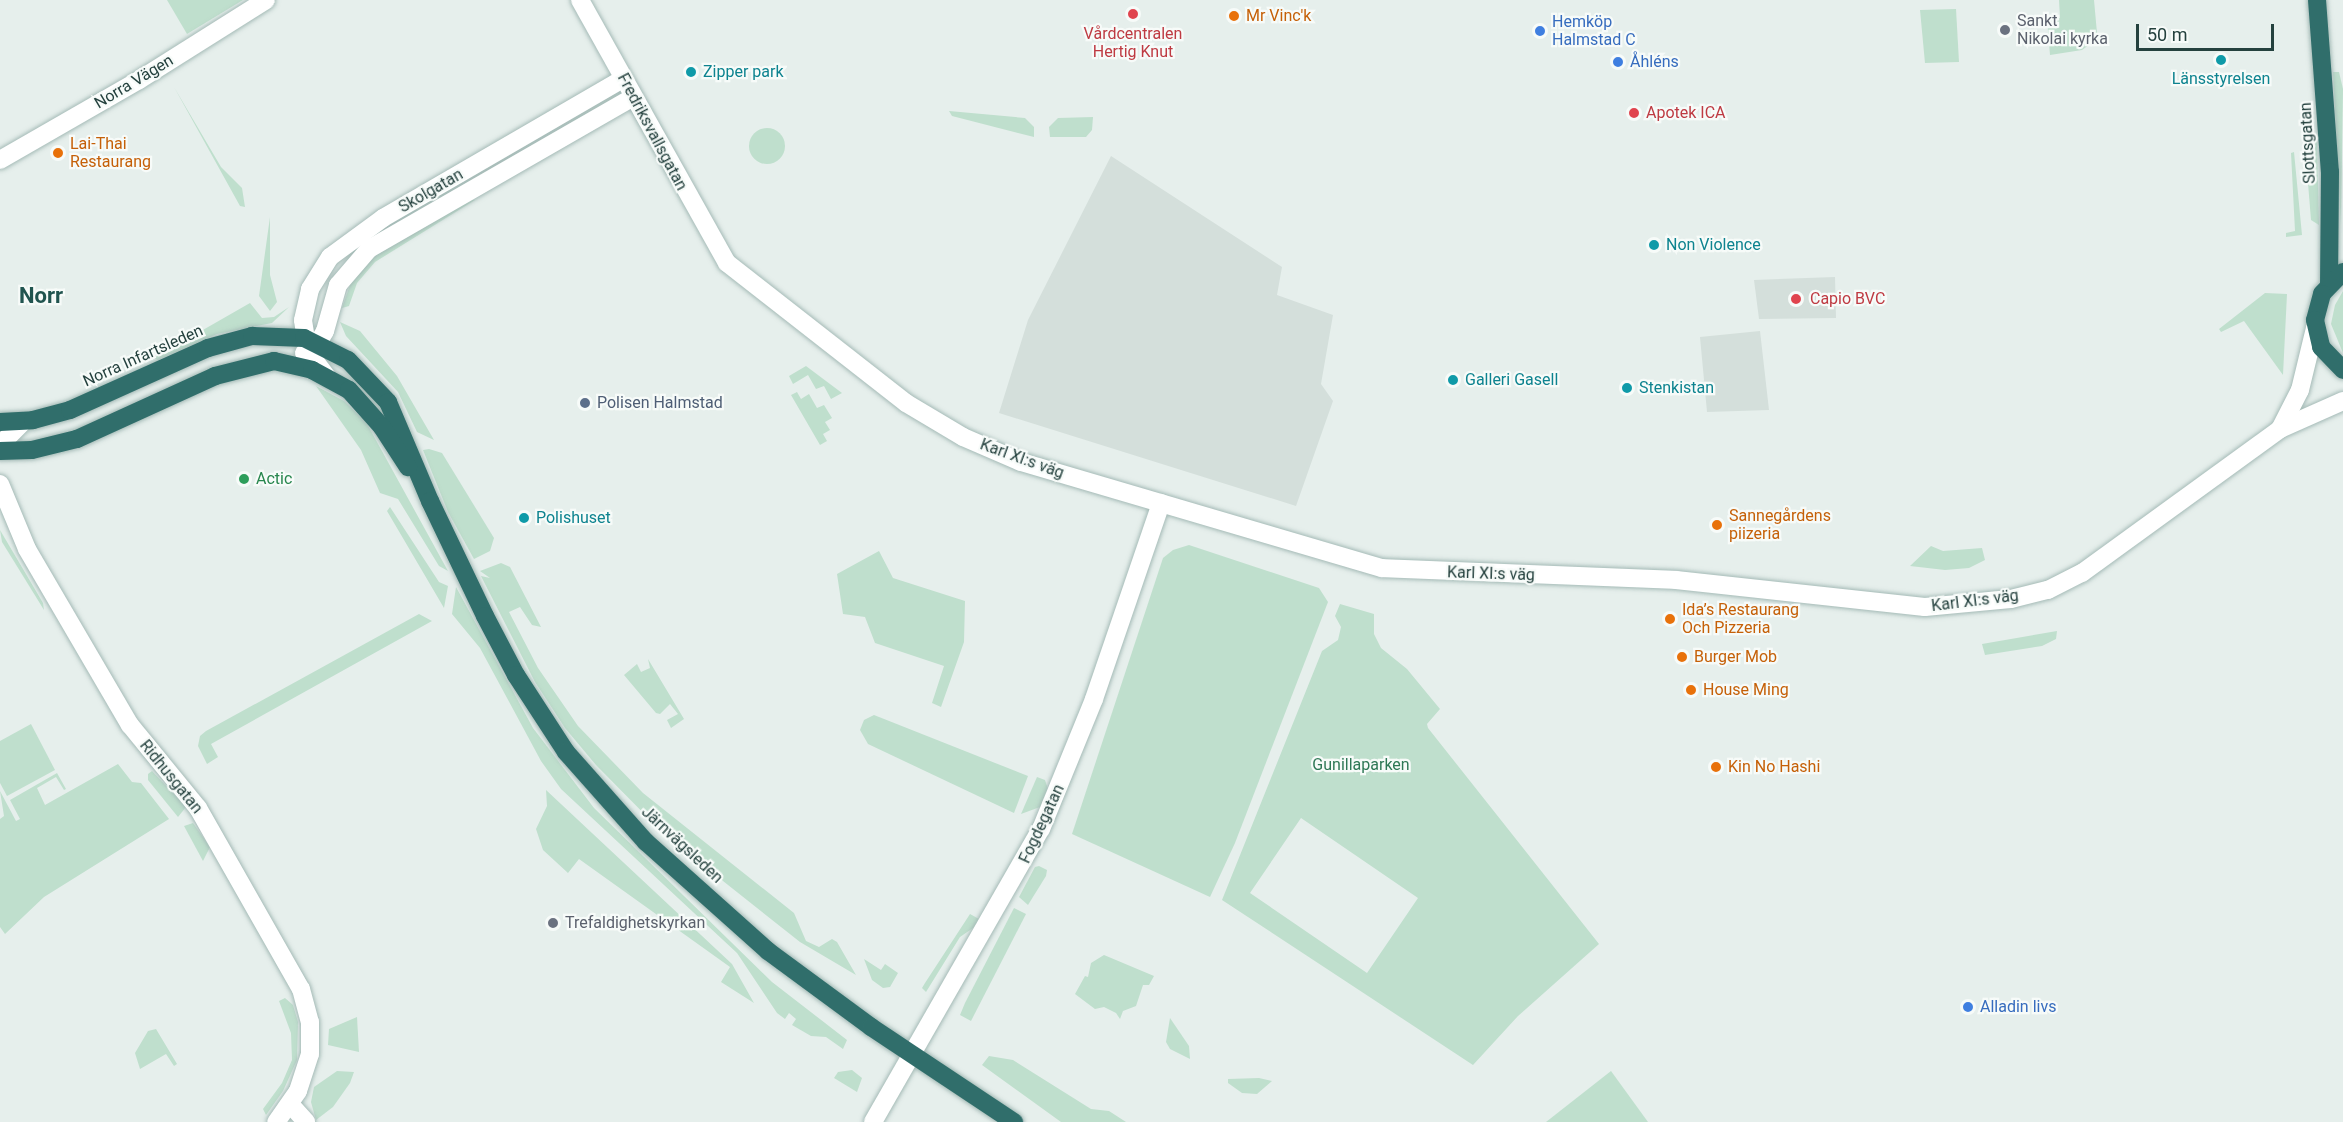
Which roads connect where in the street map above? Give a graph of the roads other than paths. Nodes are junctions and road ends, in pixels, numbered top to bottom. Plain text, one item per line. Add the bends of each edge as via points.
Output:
1 (266, 0) edge
2 (580, 0) edge
3 (2317, 0) edge
4 (623, 79) junction
5 (633, 97) junction
6 (0, 160) edge
7 (727, 263) joint
8 (2336, 278) edge
9 (2315, 328) junction
10 (310, 344) junction
11 (274, 361) junction
12 (2343, 370) edge
13 (327, 376) junction
14 (2343, 400) edge
15 (0, 422) edge
16 (23, 422) junction
17 (2280, 429) junction
18 (0, 445) edge
19 (0, 451) edge
20 (0, 484) edge
21 (430, 501) junction
22 (1161, 503) junction
23 (913, 1054) junction
24 (290, 1104) junction
25 (276, 1122) edge
26 (306, 1122) edge
27 (873, 1122) edge
28 (1014, 1122) edge

1 - 6 street, Norra Vägen
2 - 4 street, Fredriksvallsgatan
3 - 8 highway, Slottsgatan
4 - 5 street, Fredriksvallsgatan
4 - 10 street, Skolgatan via 340,247 310,289 303,320
5 - 7 street, Fredriksvallsgatan
5 - 10 street, Skolgatan via 369,249 338,285
7 - 22 street, Karl XI:s väg via 906,403 963,437 1021,462
8 - 9 highway via 2317,307
9 - 12 highway via 2325,353
9 - 17 street, Karl XI:s väg via 2300,390
10 - 11 street
10 - 13 street
10 - 16 highway, Norra Infartsleden via 269,334 235,339 70,410
10 - 21 highway, Järnvägsleden via 348,360 388,402
11 - 13 highway, Järnvägsleden
11 - 19 highway via 215,376 77,439 32,450
13 - 21 highway, Järnvägsleden via 366,406
14 - 17 street, Karl XI:s väg
15 - 16 highway, Norra Infartsleden
16 - 18 street
17 - 22 street, Karl XI:s väg via 2082,573 2048,590 1978,604 1925,607 1666,579 1413,572 1348,559
20 - 24 street, Ridhusgatan via 27,549 130,725 198,808 301,989 311,1032 304,1078
21 - 23 highway, Järnvägsleden via 516,675 566,752 646,842 768,951
22 - 23 street, Fogdegatan via 1094,699 1041,829
23 - 27 street, Fogdegatan
23 - 28 highway, Järnvägsleden
24 - 25 street, Ridhusgatan
24 - 26 street

